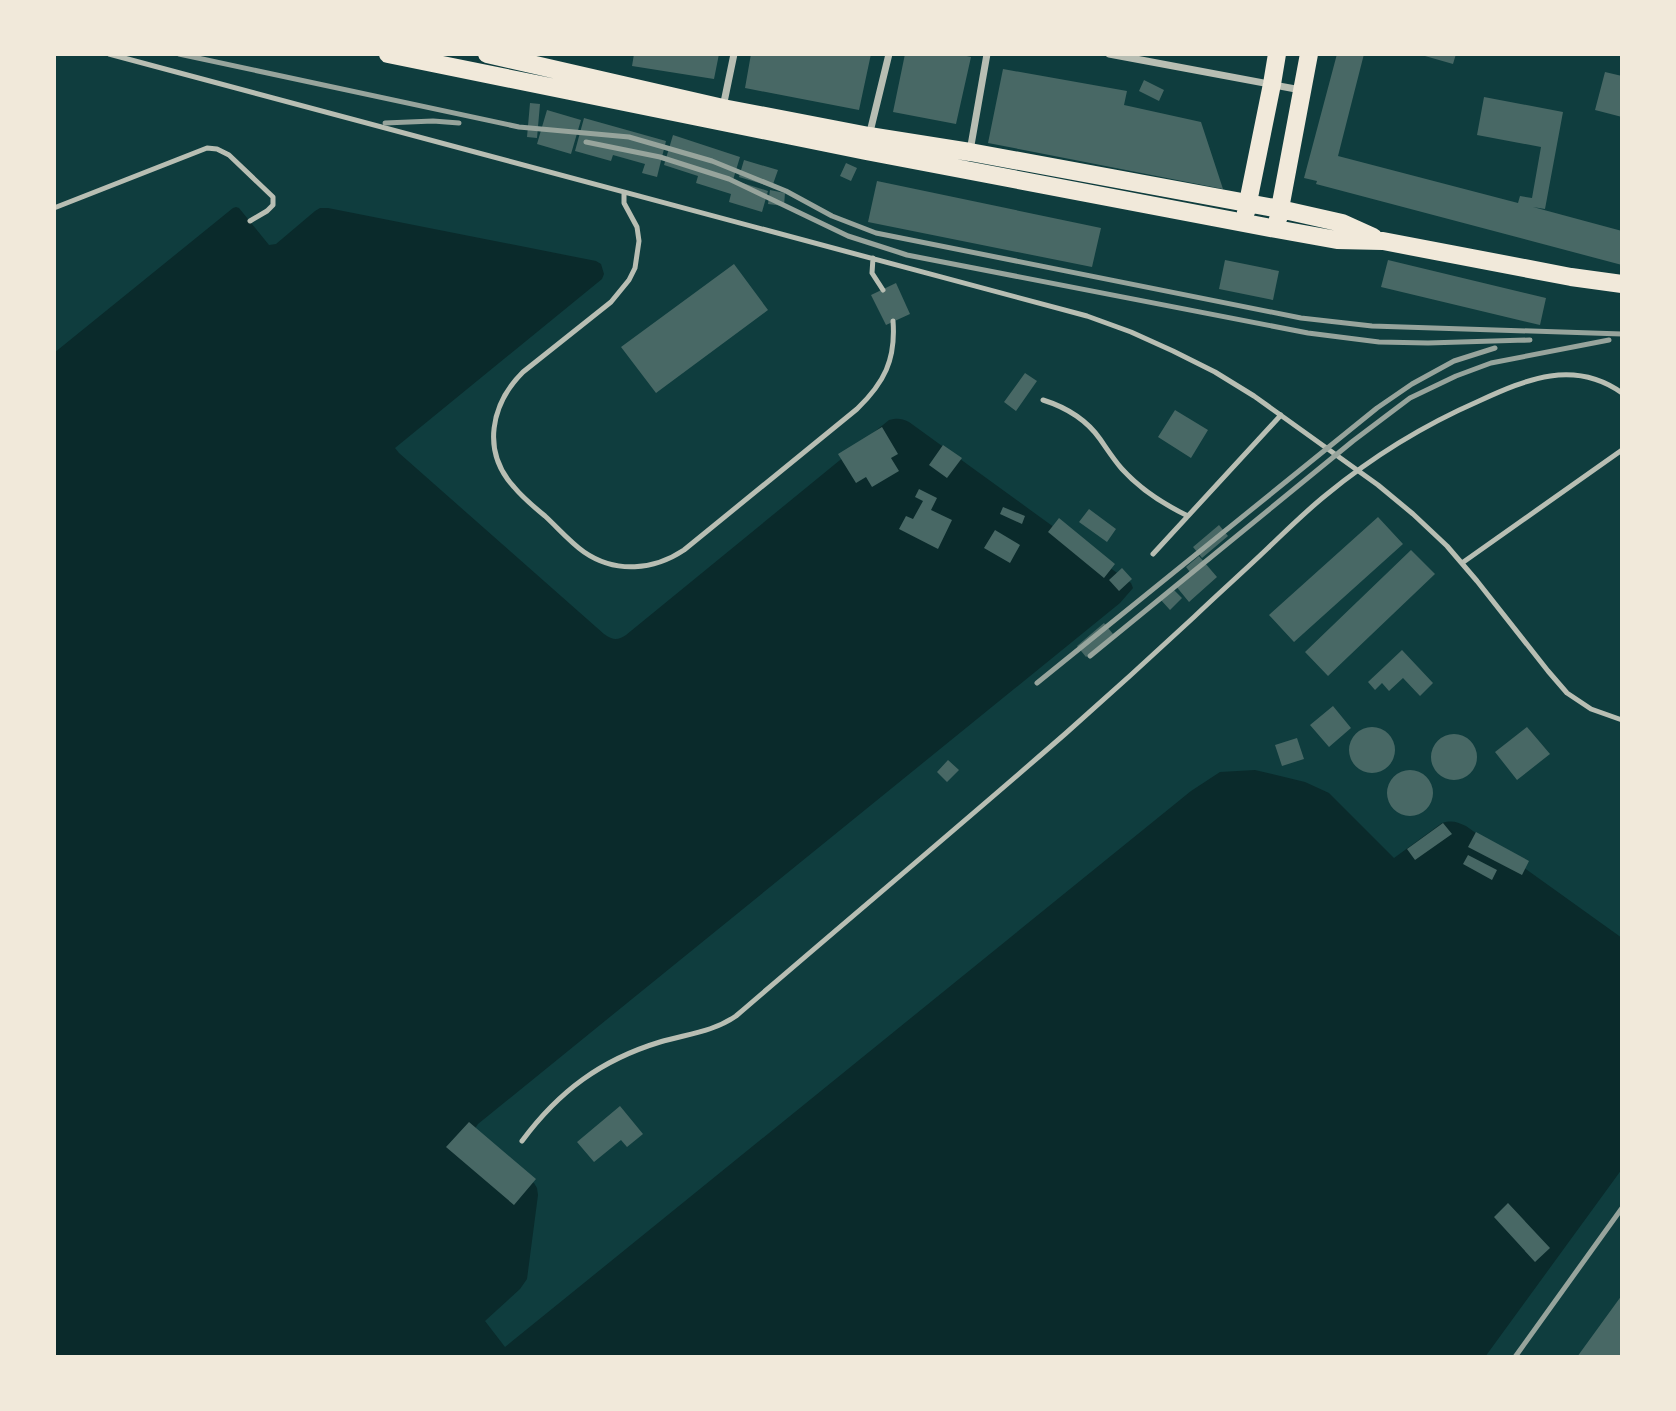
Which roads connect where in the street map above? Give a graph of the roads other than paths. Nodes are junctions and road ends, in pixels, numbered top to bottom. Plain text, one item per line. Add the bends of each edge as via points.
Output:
1 (109, 54) edge
2 (388, 54) edge
3 (487, 54) edge
4 (734, 54) edge
5 (889, 54) edge
6 (987, 54) edge
7 (1109, 54) edge
8 (1277, 54) edge
9 (1309, 54) edge
10 (1161, 58) edge
11 (1272, 84) junction
12 (1302, 90) junction
13 (721, 115) junction
14 (867, 143) junction
15 (970, 152) junction
16 (624, 192) junction
17 (1248, 202) junction
18 (54, 208) edge
19 (1280, 209) junction
20 (250, 221) dead end
21 (1244, 222) junction
22 (1276, 229) junction
23 (1383, 241) junction
24 (873, 258) junction
25 (1622, 284) edge
26 (883, 290) dead end
27 (893, 321) dead end
28 (1622, 393) edge
29 (1042, 400) dead end
30 (1281, 415) junction
31 (1622, 450) edge
32 (1358, 470) junction
33 (1188, 516) junction
34 (1153, 554) dead end
35 (1462, 563) junction
36 (1622, 720) edge
37 (522, 1140) dead end

1 - 16 lane
2 - 13 main road
3 - 13 main road
4 - 13 street
5 - 14 street
6 - 15 street
7 - 10 street
8 - 11 main road
9 - 12 main road
10 - 11 street
11 - 12 street
11 - 17 main road
12 - 19 main road
13 - 14 main road
14 - 15 main road
14 - 21 main road
15 - 17 main road
16 - 24 lane
16 - 27 lane via 639,241 629,280 611,302 513,382 499,406 494,427 499,462 513,486 595,558 620,566 646,566 684,550 869,398 893,351
17 - 19 main road
17 - 21 main road
18 - 20 lane via 207,148 229,155 273,197 273,205
19 - 22 main road
19 - 23 main road via 1342,223
21 - 22 main road
22 - 23 main road via 1337,240
23 - 25 main road
24 - 26 lane via 872,273
24 - 30 lane via 1131,332 1215,372
28 - 32 lane via 1576,375 1531,380 1458,410
29 - 33 lane via 1074,413 1135,482
30 - 32 lane
30 - 33 lane
31 - 35 lane
32 - 35 lane via 1413,514
32 - 37 lane via 1296,521 1120,686 736,1016 716,1028 645,1047 608,1063 562,1096
33 - 34 lane
35 - 36 lane via 1567,693 1591,709

